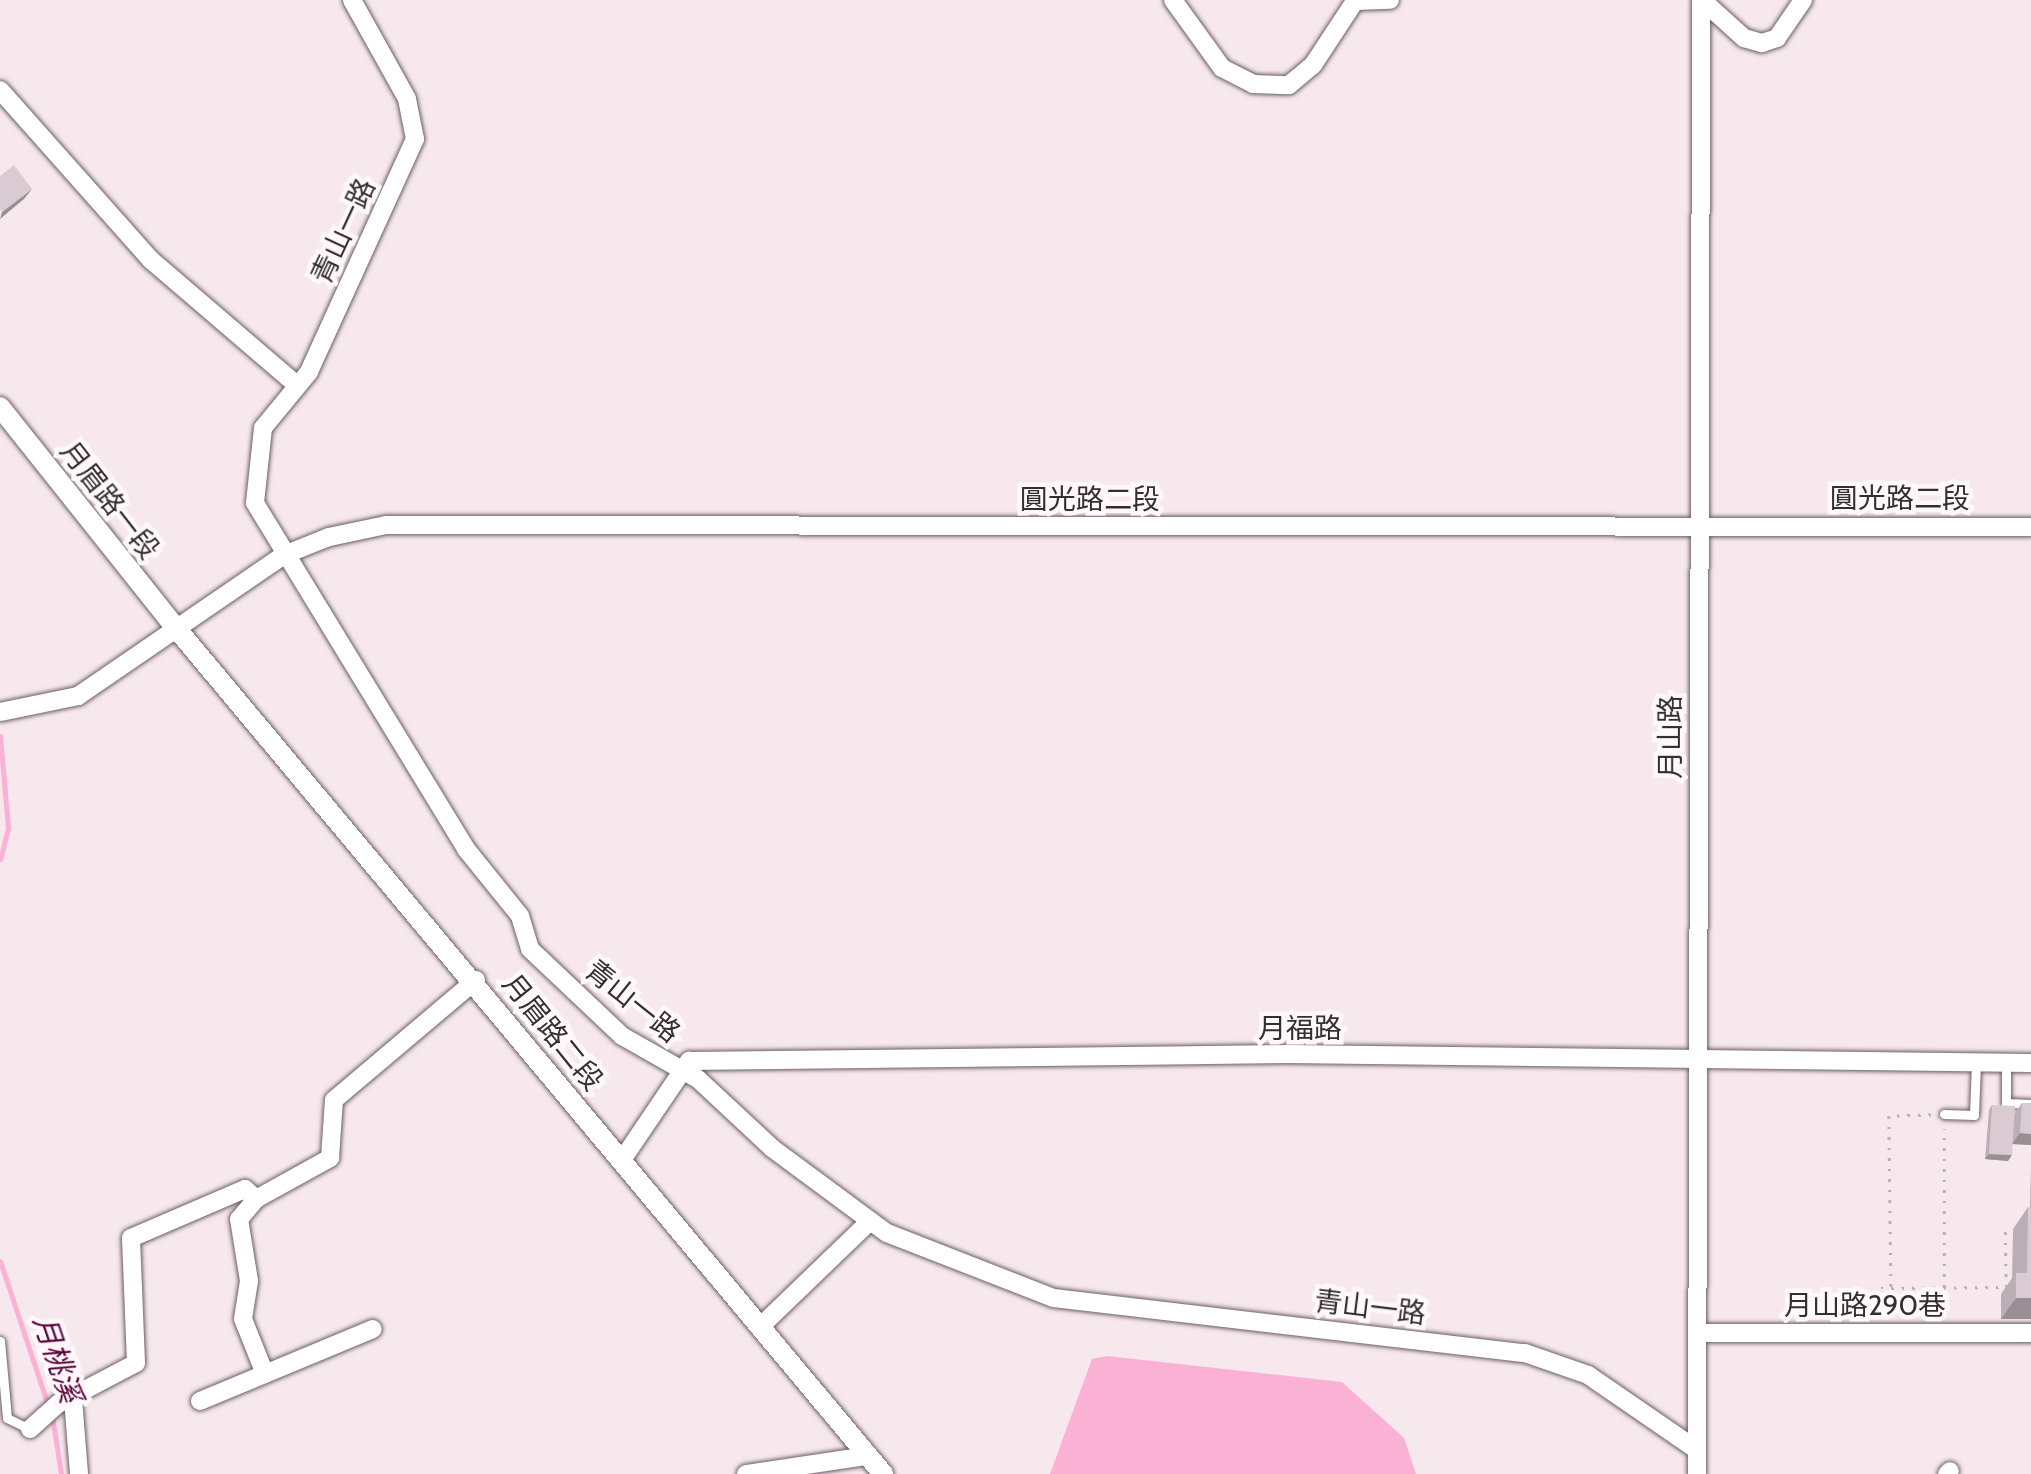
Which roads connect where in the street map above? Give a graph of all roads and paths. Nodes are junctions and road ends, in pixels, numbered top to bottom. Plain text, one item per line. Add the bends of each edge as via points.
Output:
1 (352, 0) edge
2 (1173, 0) edge
3 (1390, 0) edge
4 (1701, 0) edge
5 (1803, 0) edge
6 (0, 90) edge
7 (297, 385) junction
8 (0, 407) edge
9 (1697, 527) junction
10 (2031, 527) edge
11 (284, 555) junction
12 (176, 628) junction
13 (5, 712) edge
14 (476, 980) junction
15 (1698, 1062) junction
16 (1976, 1062) junction
17 (2006, 1062) junction
18 (2031, 1063) edge
19 (681, 1074) junction
20 (2031, 1104) edge
21 (1944, 1114) junction
22 (622, 1160) junction
23 (256, 1200) junction
24 (870, 1221) junction
25 (2005, 1232) dead end
26 (1944, 1287) dead end
27 (1892, 1288) junction
28 (761, 1326) junction
29 (373, 1328) dead end
30 (1882, 1331) junction
31 (1698, 1333) junction
32 (2031, 1333) edge
33 (0, 1341) edge
34 (264, 1374) junction
35 (200, 1401) dead end
36 (65, 1402) junction
37 (30, 1428) joint
38 (1697, 1450) junction
39 (866, 1456) junction
40 (79, 1474) edge
41 (746, 1474) edge
42 (883, 1474) edge
43 (1697, 1474) edge

1 - 7 street, 青山一路 via 414,116 416,138
2 - 3 street via 1222,68 1253,84 1289,85 1312,65 1355,2
4 - 5 street via 1744,38 1762,43 1777,38
4 - 9 street, 月山路
6 - 7 street via 151,260
7 - 11 street, 青山一路 via 263,428 255,503
8 - 12 street, 月眉路一段
9 - 10 street, 圓光路二段
9 - 11 street, 圓光路二段 via 386,525 329,536
9 - 15 street, 月山路
11 - 12 street, 圓光路二段
11 - 19 street, 青山一路 via 466,849 520,916 530,949 622,1036
12 - 13 street, 圓光路二段 via 78,696
12 - 14 street, 月眉路二段
14 - 22 street, 月眉路二段
14 - 23 street via 334,1100 330,1158
15 - 16 street, 月福路
15 - 19 street, 月福路 via 1287,1054 689,1061
15 - 31 street, 月山路
16 - 17 street, 月福路
16 - 21 lane via 1974,1115
17 - 18 street, 月福路
17 - 20 lane via 2006,1103
19 - 22 street
19 - 24 street, 青山一路 via 698,1078 772,1148
21 - 26 path
21 - 27 path via 1889,1116
22 - 28 street, 月眉路二段
23 - 34 street via 239,1220 249,1281 243,1319
23 - 36 street via 245,1189 131,1238 136,1364
24 - 28 street
24 - 38 street, 青山一路 via 1054,1298 1525,1353 1588,1375
25 - 27 path via 2006,1287
27 - 30 path via 1881,1288
28 - 39 street, 月眉路二段
29 - 34 street
30 - 31 street, 月山路290巷
30 - 32 street, 月山路290巷
31 - 38 street, 月山路
33 - 37 lane via 8,1418
34 - 35 street
36 - 37 street
36 - 40 street
38 - 43 street, 月山路
39 - 41 street
39 - 42 street, 月眉路二段

